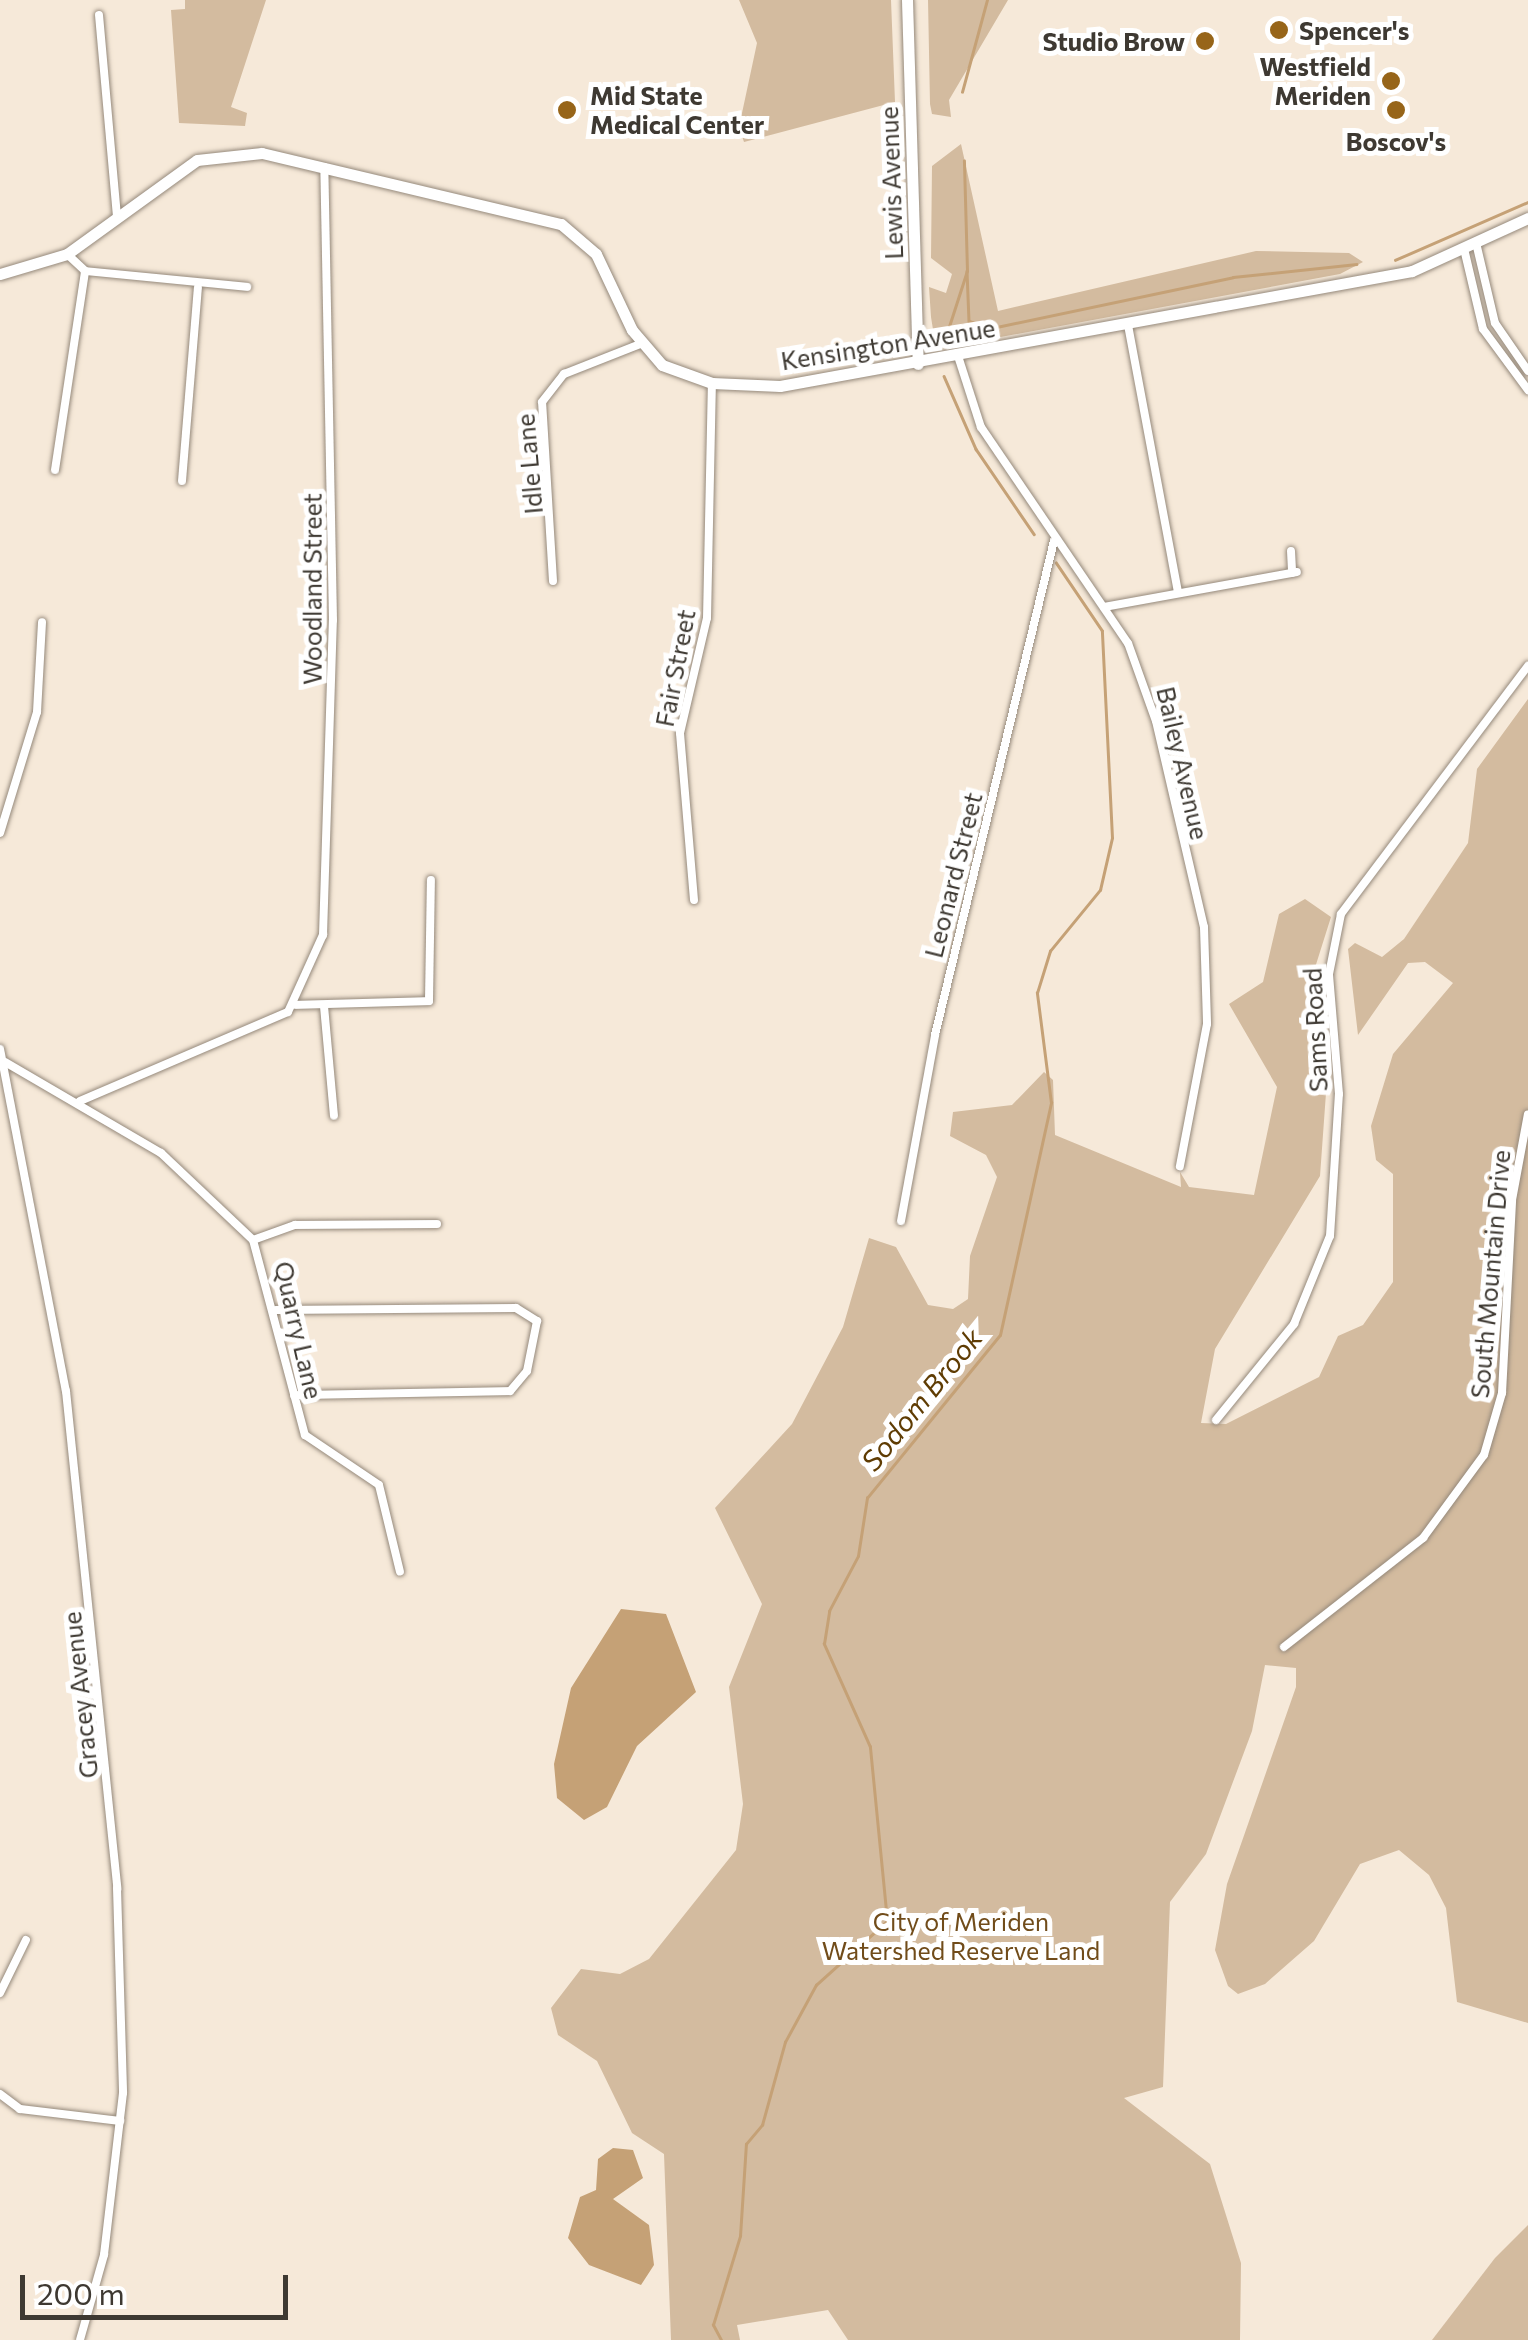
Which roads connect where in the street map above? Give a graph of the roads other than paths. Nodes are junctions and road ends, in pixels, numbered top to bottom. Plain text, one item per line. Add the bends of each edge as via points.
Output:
1 (908, 0) edge
2 (99, 15) dead end
3 (324, 167) junction
4 (117, 216) junction
5 (1528, 218) edge
6 (1471, 250) junction
7 (66, 254) junction
8 (84, 271) junction
9 (0, 274) edge
10 (247, 287) dead end
11 (198, 288) junction
12 (1128, 325) junction
13 (640, 344) junction
14 (958, 356) junction
15 (918, 364) junction
16 (1528, 371) edge
17 (712, 384) junction
18 (1528, 390) edge
19 (56, 470) dead end
20 (182, 481) dead end
21 (1054, 541) junction
22 (1290, 551) dead end
23 (554, 581) dead end
24 (1178, 592) junction
25 (1104, 607) junction
26 (42, 622) dead end
27 (1528, 666) edge
28 (0, 833) edge
29 (431, 880) dead end
30 (694, 900) dead end
31 (296, 1005) junction
32 (324, 1006) junction
33 (0, 1049) edge
34 (5, 1062) junction
35 (80, 1102) junction
36 (1528, 1114) edge
37 (334, 1116) dead end
38 (1180, 1166) dead end
39 (902, 1221) dead end
40 (437, 1224) dead end
41 (254, 1240) junction
42 (276, 1310) junction
43 (294, 1395) junction
44 (1216, 1420) dead end
45 (400, 1572) dead end
46 (1284, 1647) dead end
47 (26, 1940) dead end
48 (0, 1992) edge
49 (0, 2094) edge
50 (120, 2121) junction
51 (80, 2340) edge

1 - 15 main road, Lewis Avenue
2 - 4 street
3 - 4 main road, Kensington Avenue via 245,152 211,155
3 - 13 main road, Kensington Avenue via 561,224 596,254
3 - 31 street, Woodland Street via 331,871 323,935
4 - 7 main road, Kensington Avenue
5 - 6 main road, Kensington Avenue
6 - 12 main road, Kensington Avenue
6 - 16 street via 1495,323
6 - 18 street via 1484,329
7 - 8 street
7 - 9 main road, Kensington Avenue
8 - 11 street
8 - 19 street
10 - 11 street
11 - 20 street
12 - 14 main road, Kensington Avenue
12 - 24 street
13 - 17 main road, Kensington Avenue via 674,373
13 - 23 street, Idle Lane via 564,374 542,402
14 - 15 main road, Kensington Avenue
14 - 21 street, Bailey Avenue via 981,427
15 - 17 main road, Kensington Avenue via 802,384
17 - 30 street, Fair Street via 707,618 680,733
21 - 25 street, Bailey Avenue
21 - 39 street, Leonard Street via 935,1035
22 - 24 street via 1295,573
24 - 25 street
25 - 38 street, Bailey Avenue via 1150,699 1176,836 1202,910 1207,1024
26 - 28 street via 36,712
27 - 44 street, Sams Road via 1341,914 1329,974 1339,1094 1330,1236 1294,1324
29 - 32 street via 429,1000
31 - 32 street
31 - 35 street
32 - 37 street
33 - 34 street, Gracey Avenue
34 - 35 street, Quarry Lane
34 - 50 street, Gracey Avenue via 66,1392 102,1706 125,2015
35 - 41 street, Quarry Lane via 172,1162
36 - 46 street, South Mountain Drive via 1511,1214 1502,1393 1484,1455 1423,1538
40 - 41 street via 295,1225
41 - 42 street, Quarry Lane
42 - 43 street, Quarry Lane
42 - 43 street via 516,1308 536,1322 523,1380 500,1393
43 - 45 street, Quarry Lane via 312,1444 386,1494
47 - 48 street
49 - 50 street via 20,2109
50 - 51 street, Gracey Avenue via 104,2255

